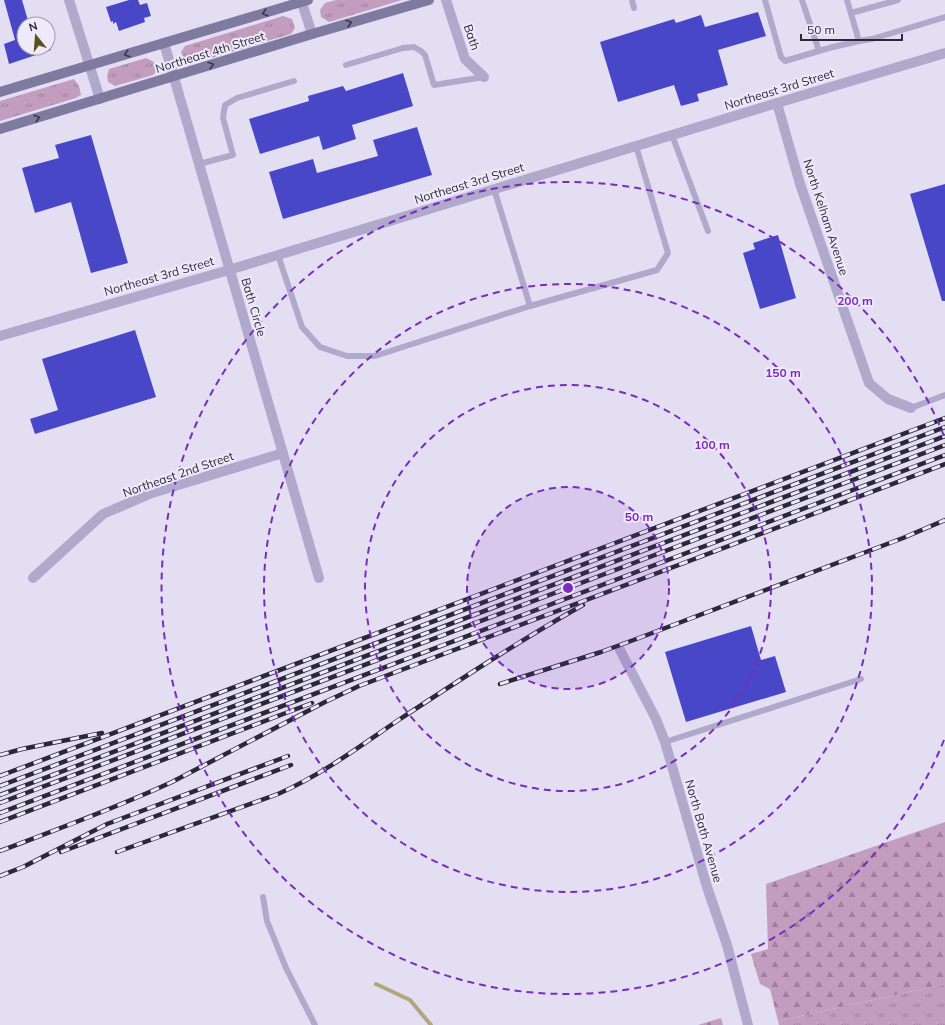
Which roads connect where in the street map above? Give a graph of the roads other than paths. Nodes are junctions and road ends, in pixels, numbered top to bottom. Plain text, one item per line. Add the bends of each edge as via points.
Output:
1 (70, 0) edge
2 (429, 0) edge
3 (446, 0) edge
4 (632, 0) edge
5 (765, 0) edge
6 (802, 0) edge
7 (847, 0) edge
8 (898, 0) edge
9 (304, 1) edge
10 (634, 8) dead end
11 (851, 13) junction
12 (945, 16) edge
13 (312, 34) junction
14 (859, 41) junction
15 (164, 43) junction
16 (819, 51) junction
17 (945, 53) edge
18 (89, 65) junction
19 (346, 65) dead end
20 (174, 76) junction
21 (484, 77) joint
22 (294, 81) dead end
23 (0, 92) edge
24 (100, 100) junction
25 (777, 103) junction
26 (0, 130) edge
27 (672, 135) junction
28 (636, 146) junction
29 (199, 164) junction
30 (494, 189) junction
31 (708, 231) dead end
32 (278, 255) junction
33 (230, 270) junction
34 (530, 306) junction
35 (0, 336) edge
36 (945, 395) edge
37 (911, 408) joint
38 (283, 453) junction
39 (33, 578) dead end
40 (319, 578) dead end
41 (620, 650) dead end
42 (861, 679) dead end
43 (665, 742) junction
44 (263, 897) dead end
45 (315, 1025) edge
46 (748, 1025) edge

1 - 18 street
13 -> 2 main road, Northeast 4th Street
3 - 21 street, Bath via 465,59
4 - 10 lane
5 - 16 lane via 781,57 785,61
6 - 16 lane
7 - 11 lane
8 - 11 lane
9 - 13 street
9 -> 15 main road, Northeast 4th Street
11 - 14 lane
12 - 14 lane
20 -> 13 main road, Northeast 4th Street
14 - 16 lane
15 -> 18 main road, Northeast 4th Street
15 - 20 street, Bath Circle
17 - 25 street, Northeast 3rd Street
18 - 23 main road, Northeast 4th Street
18 - 24 street
19 - 21 lane via 404,48 414,48 425,55 434,84
20 - 24 main road, Northeast 4th Street
20 - 29 street, Bath Circle
22 - 29 lane via 237,98 225,106 223,118 233,154
26 -> 24 main road, Northeast 4th Street
25 - 27 street, Northeast 3rd Street
25 - 37 street, North Kelham Avenue via 800,184 869,383 888,399
27 - 28 street, Northeast 3rd Street
27 - 31 lane
28 - 30 street, Northeast 3rd Street
28 - 34 lane via 668,253 657,270
29 - 33 street, Bath Circle
30 - 32 street, Northeast 3rd Street
30 - 34 lane
32 - 33 street, Northeast 3rd Street
32 - 34 lane via 302,327 320,347 347,356 375,356
33 - 35 street, Northeast 3rd Street
33 - 38 street, Bath Circle
36 - 37 lane
38 - 39 street, Northeast 2nd Street via 152,493 103,514
38 - 40 street, Bath Circle
41 - 43 street, North Bath Avenue
42 - 43 lane
43 - 46 street, North Bath Avenue via 707,887 727,945
44 - 45 lane via 267,921 286,968

